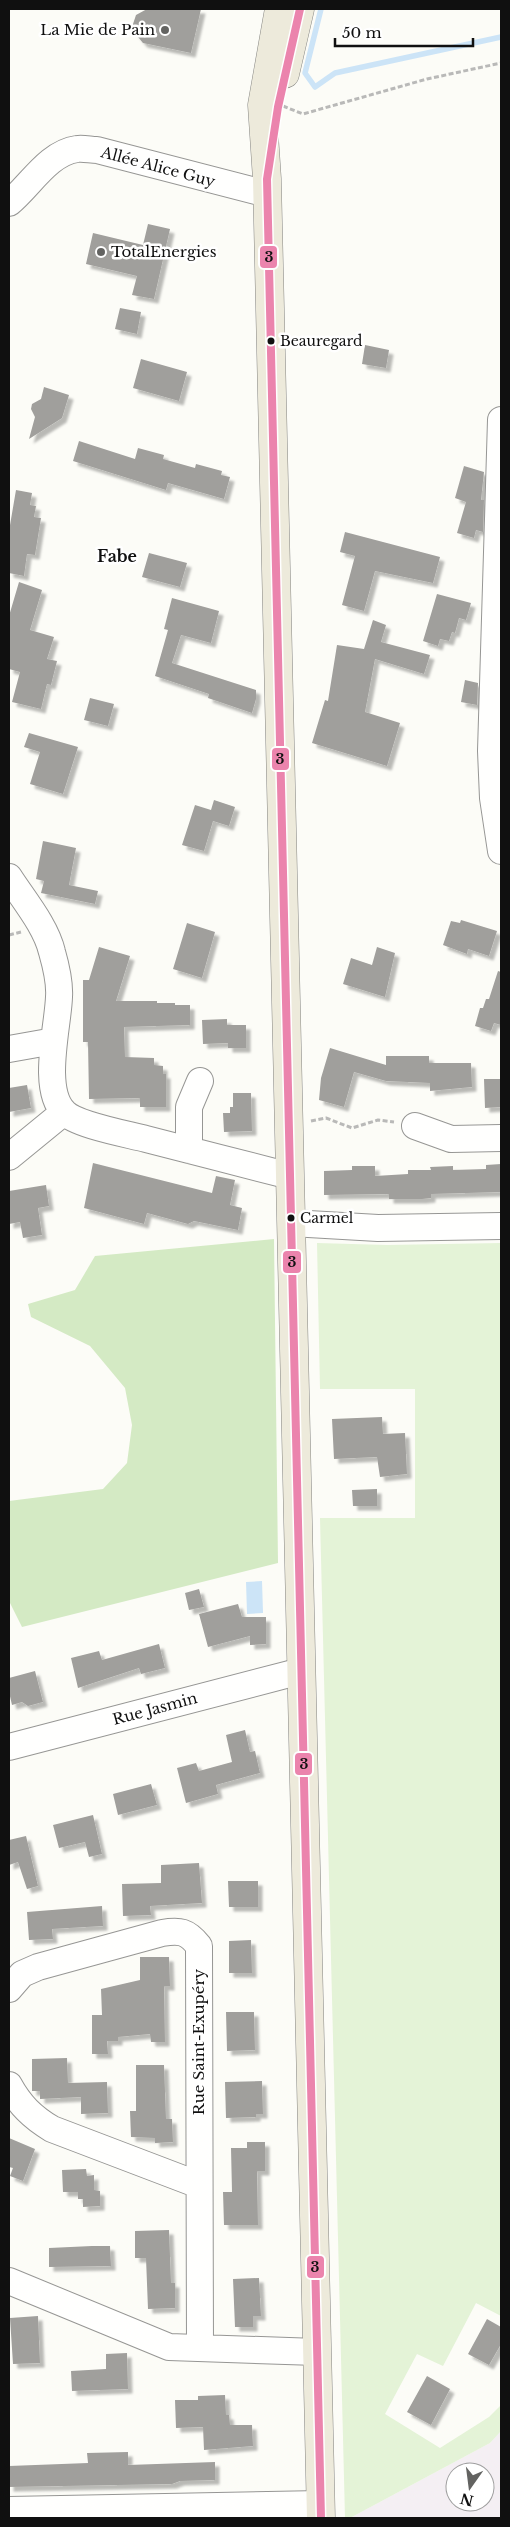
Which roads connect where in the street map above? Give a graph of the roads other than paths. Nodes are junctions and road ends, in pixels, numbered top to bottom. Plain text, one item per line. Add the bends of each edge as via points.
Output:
1 (279, 9) edge
2 (300, 9) edge
3 (267, 186) junction
4 (9, 203) edge
5 (501, 420) edge
6 (501, 851) edge
7 (9, 877) edge
8 (54, 1041) junction
9 (9, 1048) edge
10 (200, 1081) dead end
11 (64, 1112) junction
12 (414, 1126) road end
13 (501, 1138) edge
14 (189, 1150) junction
15 (9, 1157) edge
16 (290, 1176) junction
17 (290, 1223) junction
18 (501, 1226) edge
19 (301, 1671) junction
20 (9, 1747) edge
21 (9, 1989) edge
22 (9, 2085) edge
23 (199, 2185) junction
24 (9, 2281) edge
25 (200, 2348) junction
26 (317, 2352) junction
27 (9, 2510) edge
28 (321, 2511) edge
29 (205, 2512) edge

1 - 3 main road via 262,105
2 - 3 main road via 278,107
3 - 4 street, Allée Alice Guy via 97,150 77,149 60,154
3 - 16 main road
5 - 6 street via 491,751 493,798
7 - 8 street via 52,950 60,996
8 - 9 street
8 - 11 street via 53,1083 56,1099
10 - 14 street via 189,1107
11 - 14 street via 76,1120
11 - 15 street
12 - 13 street via 451,1139
14 - 16 street
16 - 17 main road
17 - 18 street via 378,1228
17 - 19 main road
19 - 20 street, Rue Jasmin
19 - 26 main road
21 - 23 street, Rue Saint-Exupéry via 22,1974 38,1966 162,1933 178,1930 192,1937 198,1946
22 - 23 street via 18,2102 34,2118 52,2129
23 - 25 street, Rue Saint-Exupéry
24 - 25 street via 169,2347
25 - 26 street
26 - 28 main road
27 - 29 street
28 - 29 street

